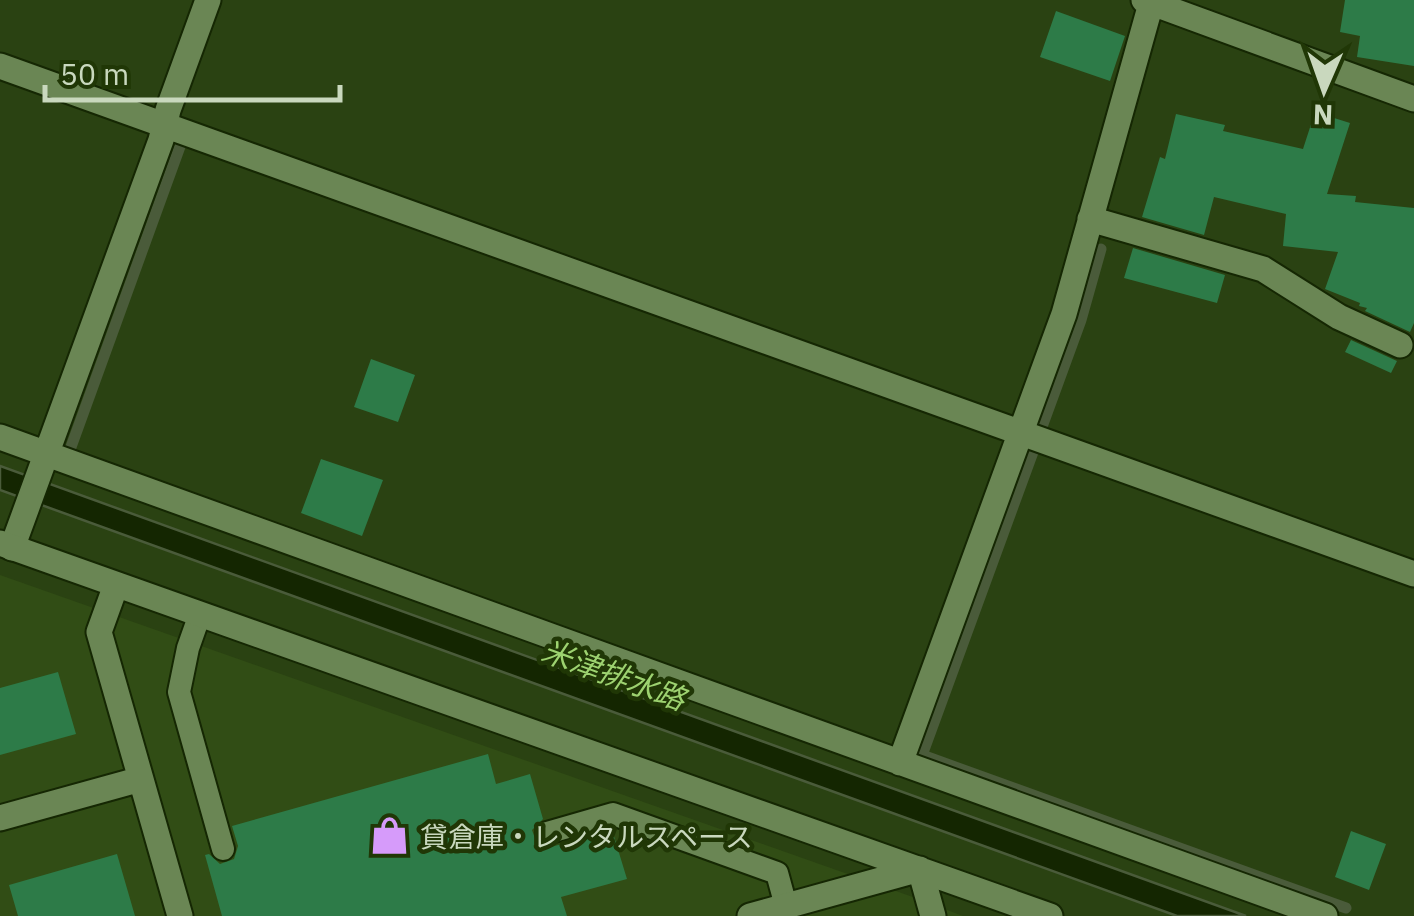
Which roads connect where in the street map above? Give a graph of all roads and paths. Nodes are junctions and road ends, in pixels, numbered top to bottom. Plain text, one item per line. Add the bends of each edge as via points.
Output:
1 (208, 0) edge
2 (1149, 1) edge
3 (0, 66) edge
4 (1414, 99) edge
5 (164, 125) junction
6 (1090, 219) junction
7 (1400, 345) dead end
8 (1020, 433) junction
9 (0, 437) edge
10 (44, 461) junction
11 (6, 546) edge
12 (1414, 574) edge
13 (116, 585) junction
14 (200, 614) junction
15 (900, 763) junction
16 (141, 779) junction
17 (0, 818) edge
18 (547, 833) dead end
19 (223, 850) dead end
20 (920, 868) junction
21 (786, 906) junction
22 (180, 916) edge
23 (750, 916) edge
24 (934, 916) edge
25 (1050, 916) edge
26 (1324, 916) edge

1 - 5 street
2 - 4 street
2 - 6 street
3 - 5 street
5 - 8 street
5 - 10 street
6 - 7 street via 1263,270
6 - 8 street
8 - 12 street
8 - 15 street
9 - 10 street
10 - 11 street
10 - 15 street
11 - 13 street
13 - 14 street
13 - 16 street via 100,632
14 - 19 lane via 179,692
14 - 20 street
15 - 26 street
16 - 17 street
16 - 22 street
18 - 21 lane via 612,814 777,873
20 - 21 street
20 - 24 street
20 - 25 street
21 - 23 street

